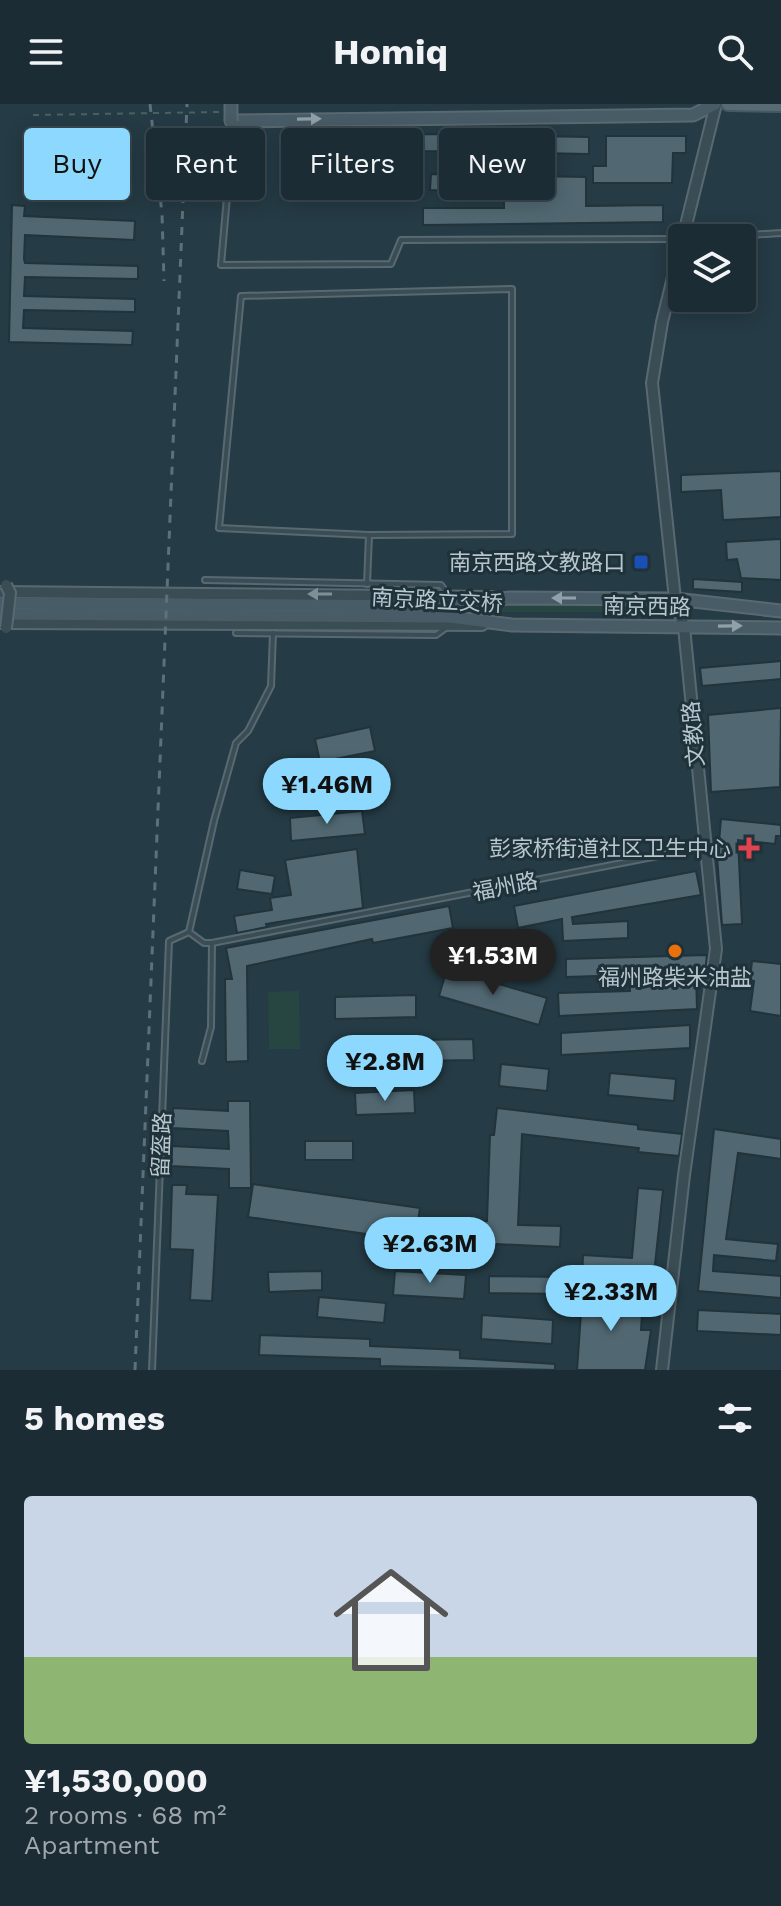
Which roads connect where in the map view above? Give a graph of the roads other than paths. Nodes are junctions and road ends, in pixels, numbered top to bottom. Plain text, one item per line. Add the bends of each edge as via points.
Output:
1 (231, 104) edge
2 (716, 104) edge
3 (728, 104) edge
4 (781, 105) edge
5 (227, 200) edge
6 (686, 224) edge
7 (781, 233) edge
8 (756, 235) edge
9 (668, 239) edge
10 (668, 306) edge
11 (369, 535) junction
12 (205, 580) dead end
13 (367, 584) junction
14 (2, 585) edge
15 (448, 595) junction
16 (510, 598) junction
17 (675, 599) junction
18 (0, 603) edge
19 (781, 611) edge
20 (0, 614) edge
21 (512, 625) junction
22 (448, 626) junction
23 (684, 627) junction
24 (781, 628) edge
25 (2, 629) edge
26 (236, 633) dead end
27 (273, 633) junction
28 (704, 847) junction
29 (189, 932) junction
30 (212, 943) junction
31 (202, 1061) dead end
32 (152, 1370) edge
33 (662, 1370) edge

1 -> 2 main road, bridge via 231,121 693,115
2 - 6 street, 文教路
3 - 4 main road
5 - 9 lane via 221,265 391,264 401,240
7 - 8 lane
10 - 17 street, 文教路 via 652,383
11 - 11 lane via 512,534 512,289 241,296 219,528
11 - 13 lane
12 - 13 lane
13 - 15 lane via 441,585
15 -> 14 street, 南京路立交桥
14 - 25 street, bridge via 10,593
15 - 16 street, 南京路立交桥
17 -> 16 main road, 南京西路
16 - 18 main road, 南京路立交桥 via 448,606
17 - 19 main road, 南京西路
17 - 23 street, 文教路
20 - 21 main road, 南京路立交桥 via 450,617
21 - 22 street, 南京路立交桥
21 - 23 main road, 南京西路
22 - 25 street, 南京路立交桥
22 - 27 lane via 436,635
23 -> 24 main road, 南京西路
23 - 28 street, 文教路
26 - 27 lane
27 - 29 lane via 271,686 236,743
28 - 30 lane, 福州路
28 - 33 street, 文教路 via 716,949
29 - 30 lane
29 - 32 lane, 留盔路 via 169,941
30 - 31 lane via 211,1027

